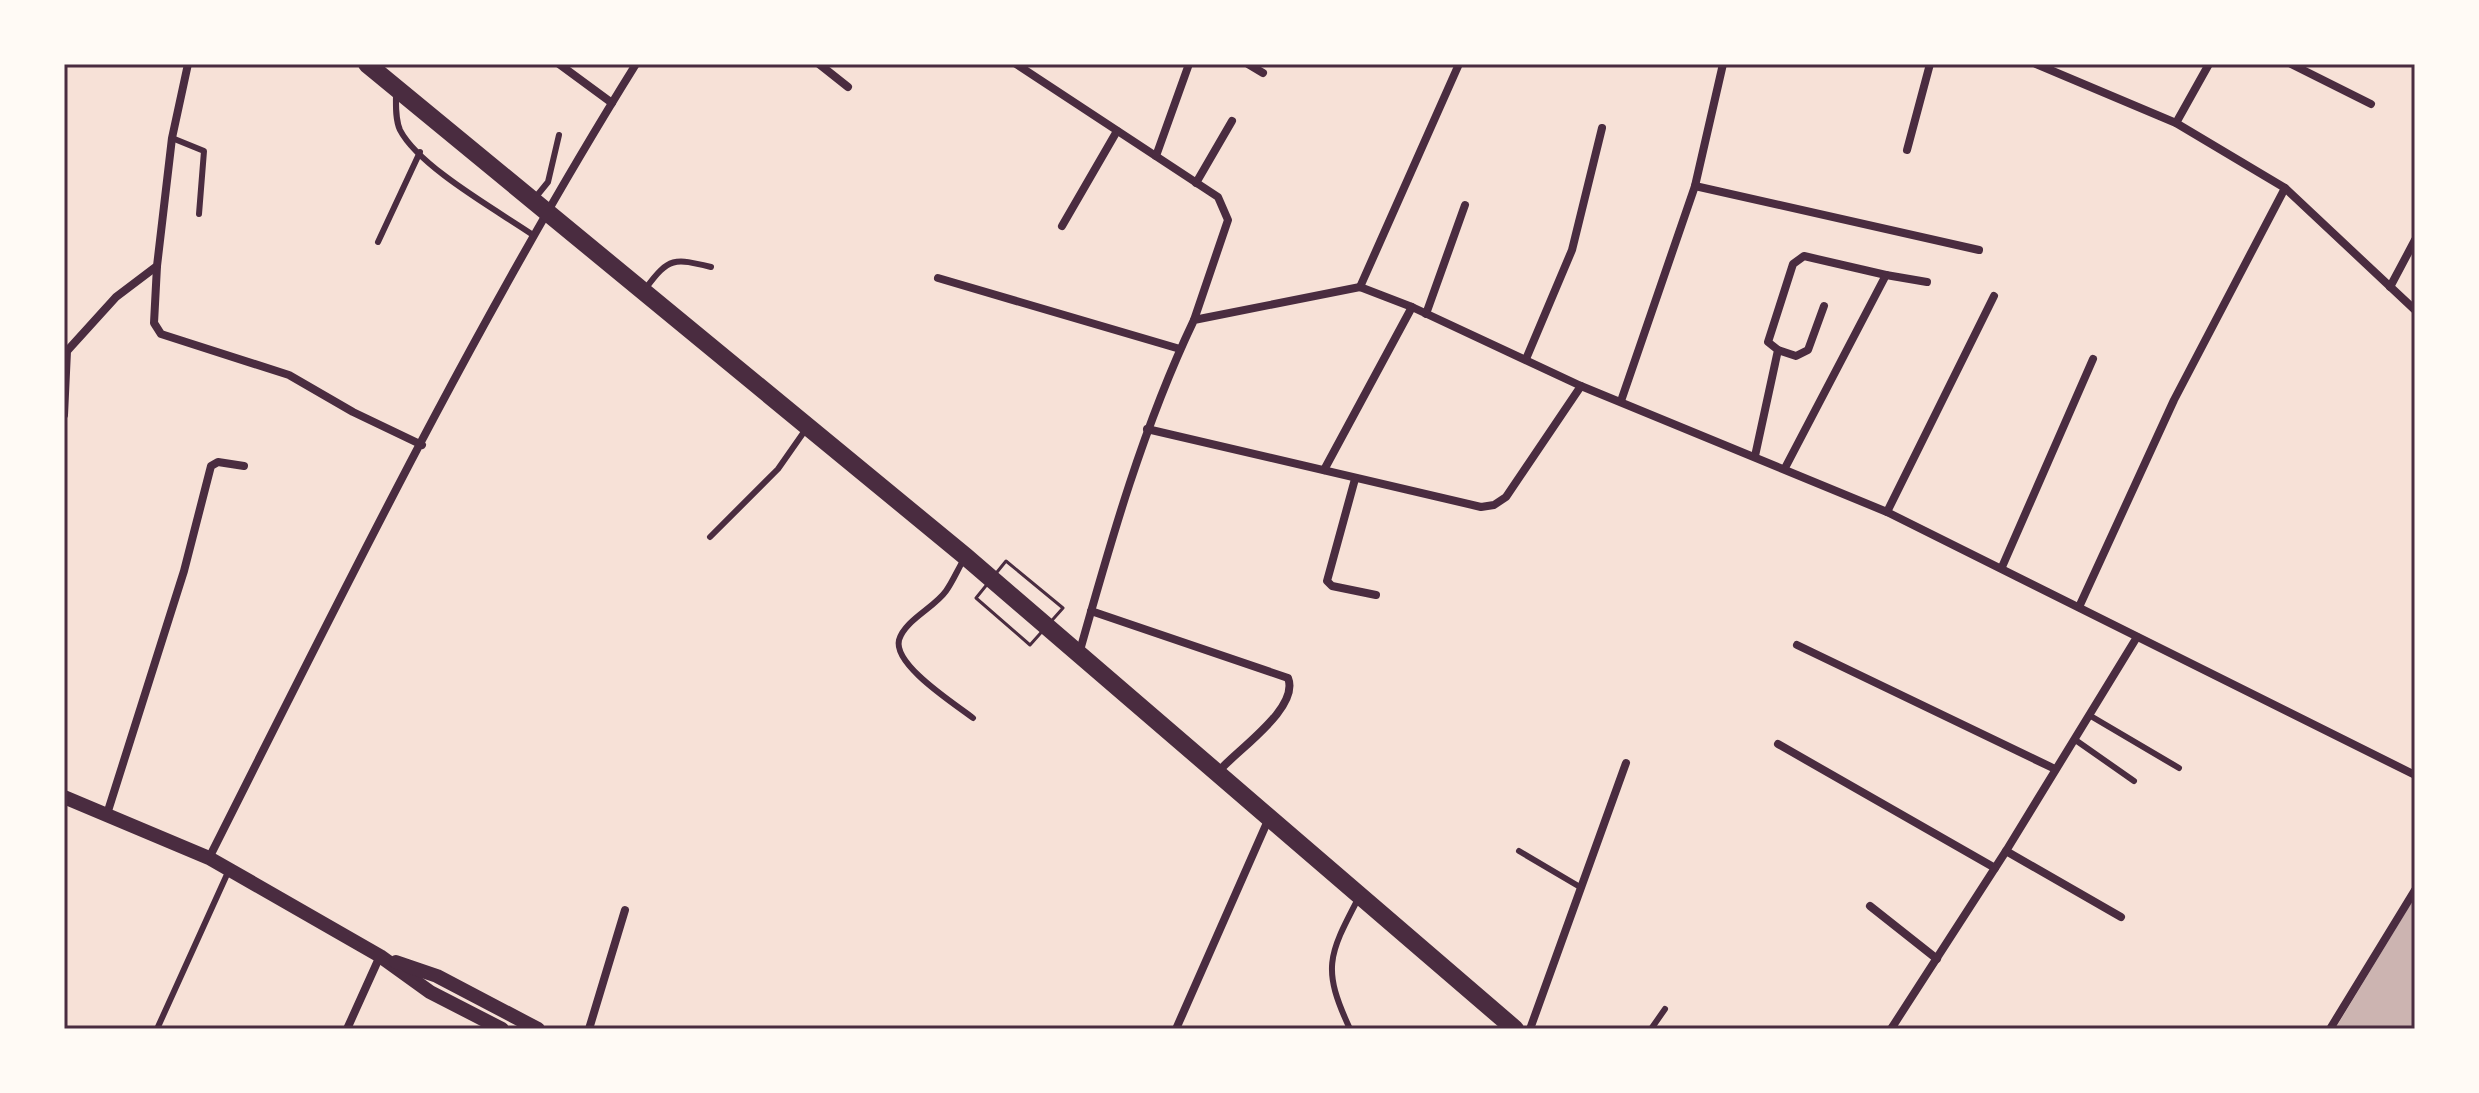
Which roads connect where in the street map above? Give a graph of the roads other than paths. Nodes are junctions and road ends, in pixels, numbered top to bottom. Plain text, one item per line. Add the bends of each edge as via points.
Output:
1 (188, 64) edge
2 (559, 64) edge
3 (636, 64) edge
4 (819, 64) edge
5 (1016, 64) edge
6 (1189, 64) edge
7 (1248, 64) edge
8 (1459, 64) edge
9 (1723, 64) edge
10 (1930, 64) edge
11 (2036, 64) edge
12 (2209, 64) edge
13 (2291, 64) edge
14 (372, 66) edge
15 (1263, 73) dead end
16 (395, 87) junction
17 (848, 87) dead end
18 (612, 103) junction
19 (2371, 104) dead end
20 (1232, 121) dead end
21 (2176, 123) junction
22 (1602, 128) dead end
23 (1117, 131) junction
24 (559, 135) dead end
25 (172, 138) junction
26 (1907, 150) dead end
27 (420, 152) junction
28 (1156, 156) junction
29 (1196, 183) junction
30 (1695, 186) junction
31 (2285, 188) junction
32 (1465, 205) dead end
33 (540, 206) junction
34 (199, 214) dead end
35 (1062, 226) dead end
36 (533, 235) junction
37 (2415, 240) edge
38 (378, 242) dead end
39 (1979, 250) dead end
40 (157, 266) junction
41 (711, 267) dead end
42 (1886, 275) junction
43 (938, 278) dead end
44 (1927, 282) dead end
45 (1360, 287) junction
46 (2390, 287) junction
47 (644, 291) junction
48 (1994, 296) dead end
49 (1824, 306) dead end
50 (1412, 307) junction
51 (2415, 310) edge
52 (1426, 314) junction
53 (1194, 320) junction
54 (1180, 349) junction
55 (1778, 350) junction
56 (65, 351) edge
57 (1526, 359) junction
58 (2093, 359) dead end
59 (1581, 386) junction
60 (1621, 401) junction
61 (64, 415) edge
62 (808, 426) junction
63 (1147, 429) junction
64 (422, 445) junction
65 (1755, 456) junction
66 (244, 466) dead end
67 (1785, 468) junction
68 (1324, 470) junction
69 (1355, 479) junction
70 (1887, 512) junction
71 (710, 537) dead end
72 (965, 556) junction
73 (2002, 567) junction
74 (1376, 595) dead end
75 (2079, 607) junction
76 (1091, 611) junction
77 (2137, 637) junction
78 (1797, 645) dead end
79 (1079, 654) junction
80 (2089, 715) junction
81 (973, 718) dead end
82 (2074, 739) junction
83 (1778, 744) dead end
84 (1626, 763) dead end
85 (2179, 768) dead end
86 (2055, 769) junction
87 (1217, 773) junction
88 (2415, 775) edge
89 (2134, 781) dead end
90 (64, 797) edge
91 (107, 814) junction
92 (1269, 818) junction
93 (1519, 851) dead end
94 (2006, 851) junction
95 (209, 858) junction
96 (1995, 868) junction
97 (229, 870) junction
98 (1580, 887) junction
99 (2415, 890) edge
100 (1360, 896) junction
101 (1870, 906) dead end
102 (625, 910) dead end
103 (2121, 917) dead end
104 (380, 956) junction
105 (1937, 959) junction
106 (1665, 1009) dead end
107 (157, 1029) edge
108 (347, 1029) edge
109 (502, 1029) edge
110 (538, 1029) edge
111 (589, 1029) edge
112 (1176, 1029) edge
113 (1350, 1029) edge
114 (1515, 1029) edge
115 (1530, 1029) edge
116 (1651, 1029) edge
117 (1891, 1029) edge
118 (2330, 1029) edge

1 - 25 street
2 - 18 street
3 - 18 street
4 - 17 street
5 - 23 street
6 - 28 street
7 - 15 street
8 - 45 street
9 - 30 street
10 - 26 street
11 - 21 street
12 - 21 street
13 - 19 street
14 - 16 main road
16 - 27 lane via 399,128
16 - 33 main road
18 - 33 street
20 - 29 street
21 - 31 street
22 - 57 street via 1572,250
23 - 28 street
23 - 35 street
24 - 33 lane
25 - 34 lane via 204,151
25 - 40 street
27 - 36 lane
27 - 38 lane
28 - 29 street
29 - 53 street via 1218,197 1228,220
30 - 39 street
30 - 60 street
31 - 46 street
31 - 75 street via 2174,400
32 - 52 street
33 - 36 street
33 - 47 main road
36 - 64 street
37 - 46 street
40 - 56 street via 116,297
40 - 64 street via 154,323 161,334 289,375
41 - 47 lane via 678,259
42 - 44 street
42 - 55 street via 1798,258 1768,342
42 - 67 street
43 - 54 street
45 - 50 street
45 - 53 street
46 - 51 street
47 - 62 main road
48 - 70 street
49 - 55 street via 1808,350 1796,356
50 - 52 street
50 - 68 street
52 - 57 street
53 - 54 street
54 - 63 street
55 - 65 street
56 - 61 street
57 - 59 street
58 - 73 street
59 - 60 street
59 - 69 street via 1506,497 1494,505 1481,507
60 - 65 street
62 - 71 lane via 778,469
62 - 72 main road
63 - 68 street
63 - 76 street
64 - 95 street
65 - 67 street
66 - 91 street via 218,462 204,483 184,571
67 - 70 street
68 - 69 street
69 - 74 street via 1327,581
70 - 73 street
72 - 79 main road
72 - 81 lane via 945,592 899,641 900,652 915,673
73 - 75 street
75 - 77 street
76 - 79 street
76 - 87 street via 1288,678 1290,693 1271,722
77 - 80 street
77 - 88 street
78 - 86 street
79 - 87 main road
80 - 82 street
80 - 85 lane
82 - 86 street
82 - 89 lane
83 - 96 street
84 - 98 street
86 - 94 street
87 - 92 main road
90 - 91 street
91 - 95 street
92 - 100 main road
92 - 112 street
93 - 98 lane
94 - 96 street
94 - 103 street
95 - 97 street
96 - 105 street
97 - 104 street
97 - 107 lane
98 - 115 street
99 - 118 street
100 - 113 lane via 1334,944 1330,969 1335,997
100 - 114 main road
101 - 105 street
102 - 111 street
104 - 108 street
104 - 109 street via 430,992
104 - 110 street via 437,976
105 - 117 street
106 - 116 lane

